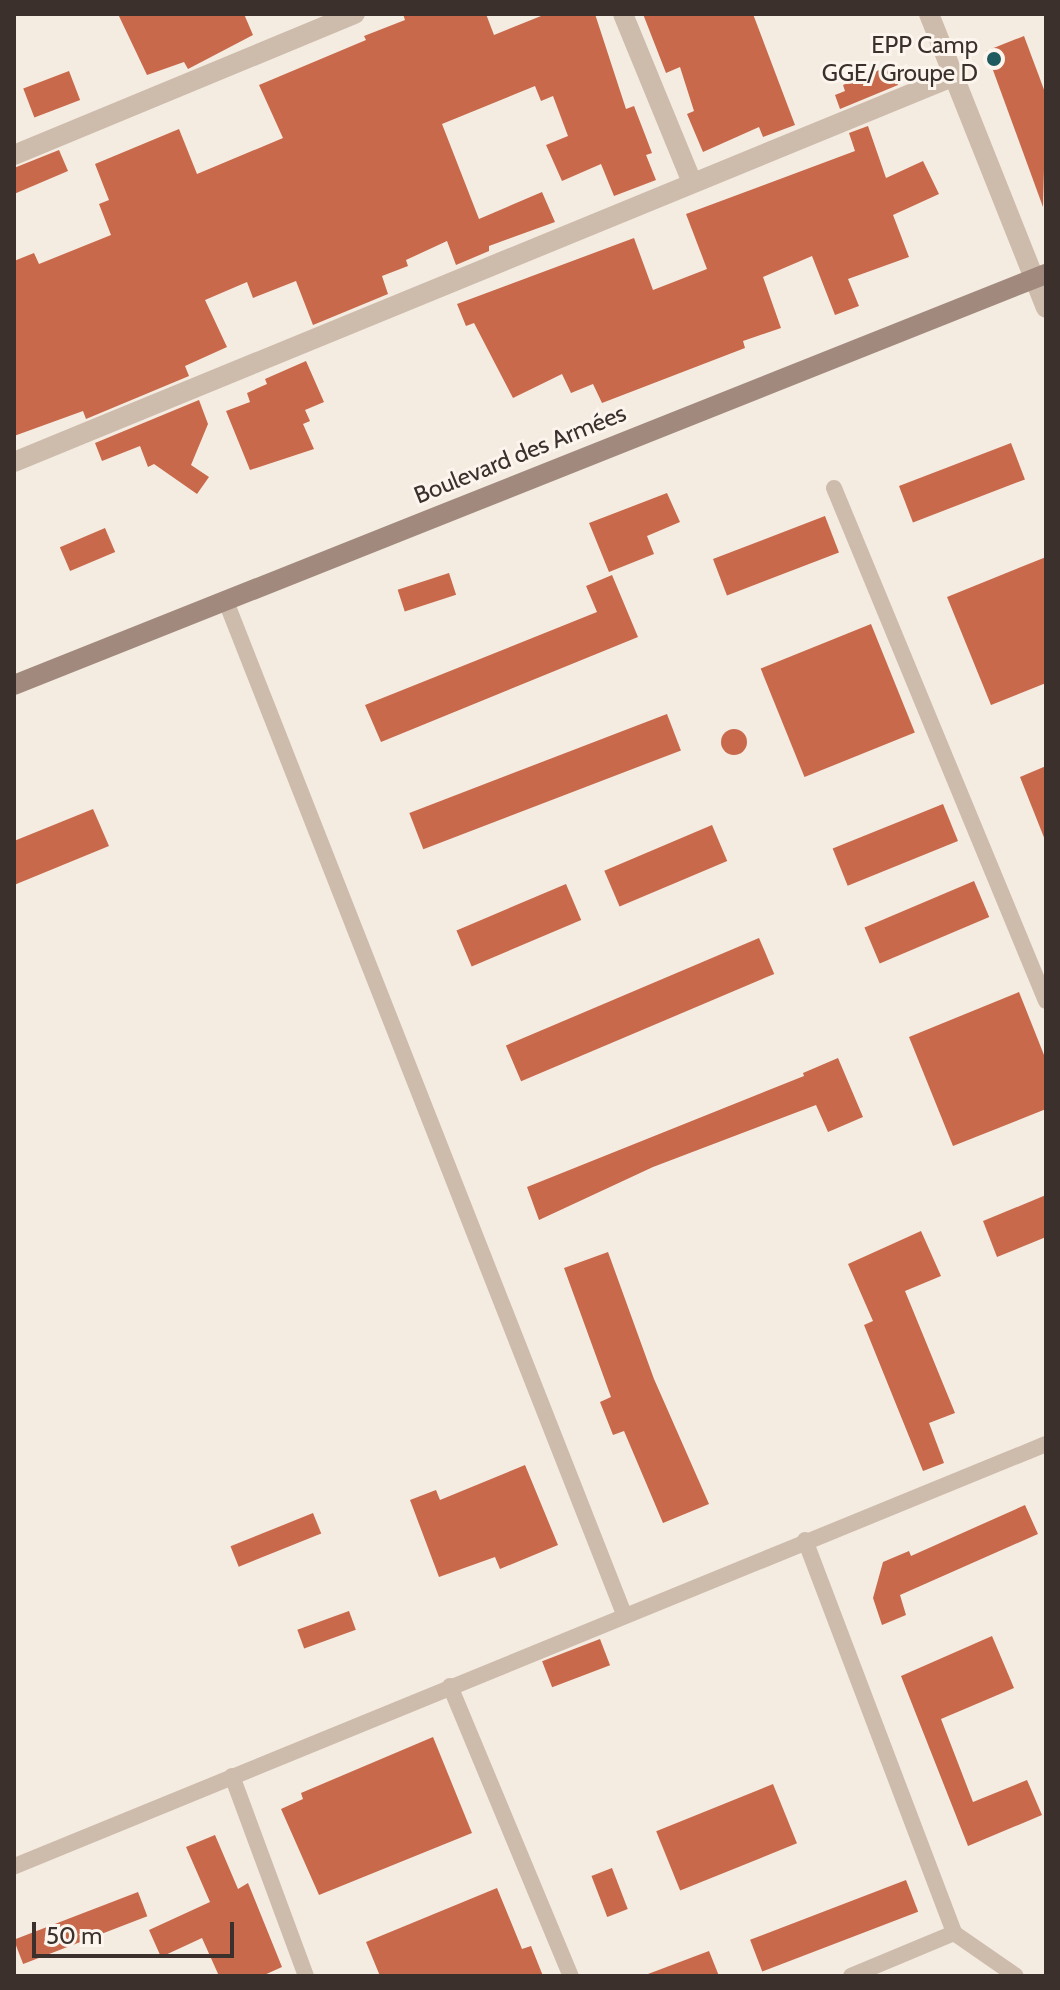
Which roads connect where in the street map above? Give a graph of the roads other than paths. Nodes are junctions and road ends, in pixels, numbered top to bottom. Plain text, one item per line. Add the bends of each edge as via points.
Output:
1 (355, 14) edge
2 (623, 14) edge
3 (929, 14) edge
4 (954, 76) junction
5 (14, 155) edge
6 (692, 182) junction
7 (1040, 276) edge
8 (1046, 308) edge
9 (14, 462) edge
10 (834, 488) dead end
11 (225, 599) junction
12 (14, 685) edge
13 (1046, 1001) edge
14 (1046, 1444) edge
15 (805, 1540) junction
16 (624, 1614) junction
17 (450, 1686) junction
18 (232, 1776) junction
19 (15, 1866) edge
20 (954, 1933) junction
21 (306, 1976) edge
22 (571, 1976) edge
23 (851, 1976) edge
24 (1016, 1976) edge

1 - 5 street
2 - 6 street
3 - 4 street
4 - 6 street
4 - 7 street
6 - 9 street
7 - 8 street
7 - 11 street, Boulevard des Armées
10 - 13 lane
11 - 12 street, Boulevard des Armées
11 - 16 lane
14 - 15 lane
15 - 16 lane
15 - 20 lane
16 - 17 lane
17 - 18 lane
17 - 22 lane
18 - 19 lane
18 - 21 lane
20 - 23 lane
20 - 24 lane

